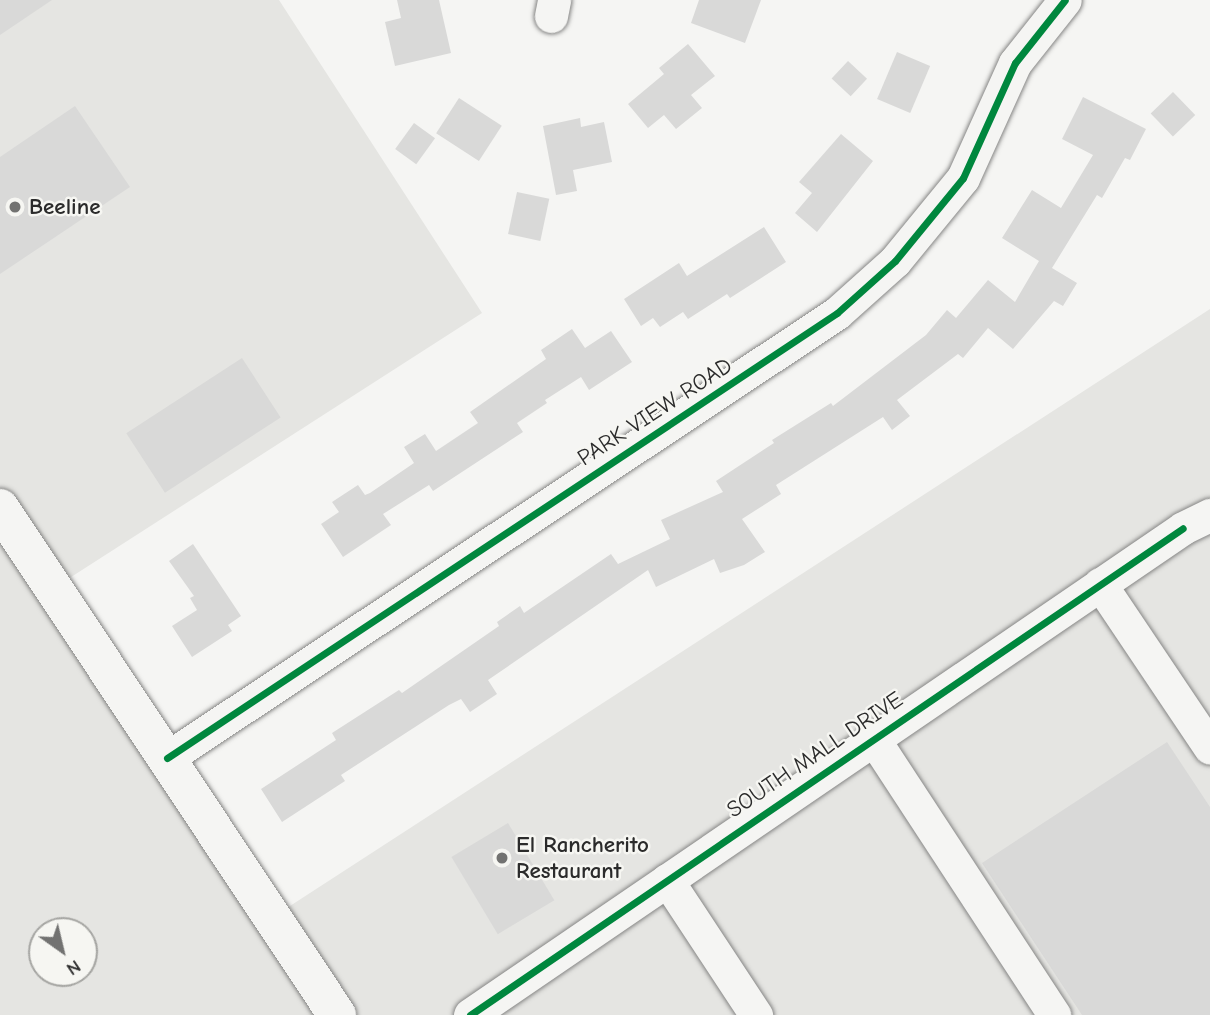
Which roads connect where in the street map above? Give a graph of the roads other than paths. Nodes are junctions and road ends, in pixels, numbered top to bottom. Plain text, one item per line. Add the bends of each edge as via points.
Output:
1 (1065, 0) edge
2 (0, 508) edge
3 (1196, 521) edge
4 (1100, 584) junction
5 (873, 738) junction
6 (1210, 748) edge
7 (167, 758) junction
8 (667, 880) junction
9 (337, 1015) edge
10 (470, 1015) edge
11 (756, 1015) edge
12 (1054, 1015) edge

1 - 7 street, PARK VIEW ROAD via 1015,63 963,178 895,261 837,313
2 - 7 main road
3 - 4 street, SOUTH MALL DRIVE
4 - 5 street, SOUTH MALL DRIVE
4 - 6 street
5 - 8 street, SOUTH MALL DRIVE
5 - 12 street
7 - 9 main road
8 - 10 street, SOUTH MALL DRIVE
8 - 11 street

